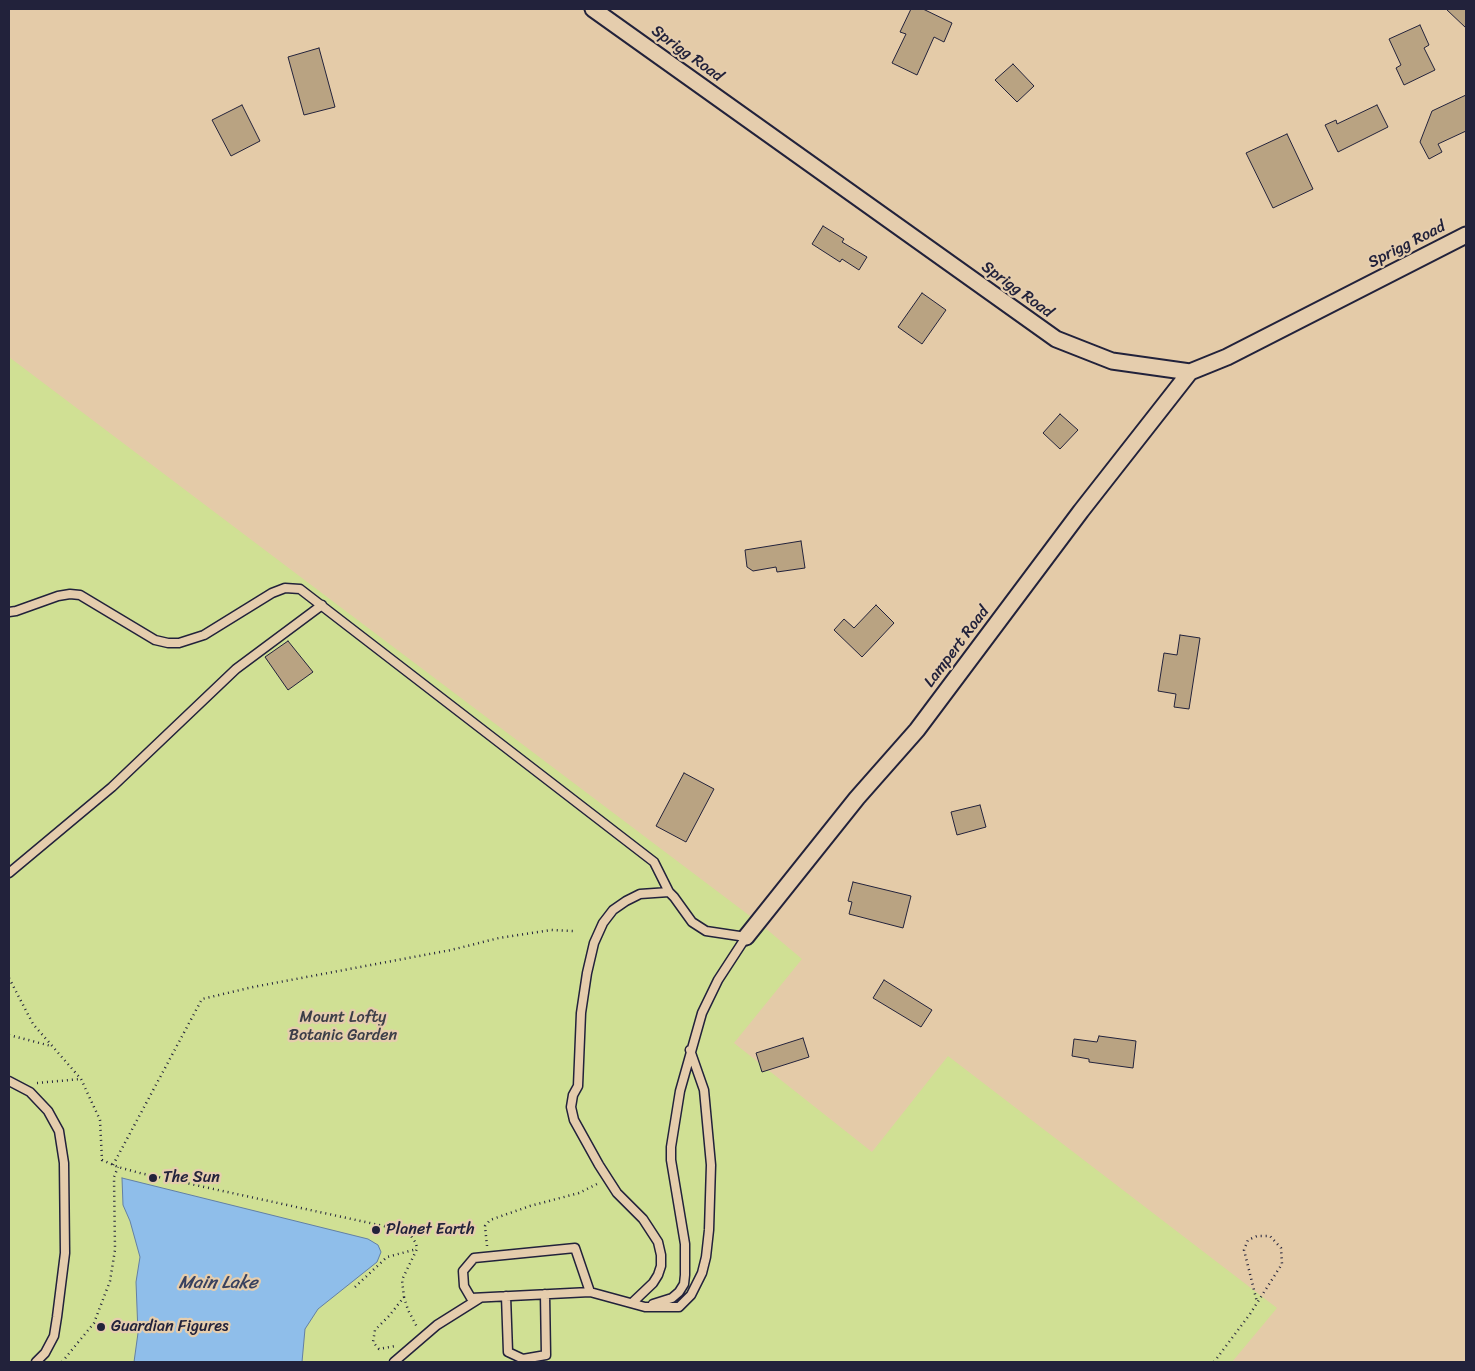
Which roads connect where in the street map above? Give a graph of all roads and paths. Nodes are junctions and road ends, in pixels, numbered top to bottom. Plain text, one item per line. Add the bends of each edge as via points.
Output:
1 (594, 9) edge
2 (1466, 235) edge
3 (1190, 372) junction
4 (322, 606) junction
5 (9, 612) edge
6 (9, 874) edge
7 (669, 892) junction
8 (574, 931) dead end
9 (746, 937) junction
10 (9, 978) edge
11 (9, 1035) edge
12 (52, 1047) junction
13 (690, 1050) junction
14 (81, 1079) junction
15 (9, 1081) edge
16 (37, 1083) dead end
17 (113, 1165) junction
18 (118, 1167) junction
19 (608, 1178) junction
20 (417, 1249) junction
21 (490, 1256) junction
22 (355, 1288) dead end
23 (590, 1292) junction
24 (545, 1294) junction
25 (506, 1296) junction
26 (404, 1297) junction
27 (482, 1297) junction
28 (1257, 1302) junction
29 (632, 1303) junction
30 (645, 1306) junction
31 (423, 1336) junction
32 (398, 1345) dead end
33 (36, 1362) edge
34 (62, 1362) edge
35 (394, 1362) edge
36 (1214, 1362) edge

1 - 3 street, Sprigg Road via 1056,339 1112,360
2 - 3 street, Sprigg Road via 1226,357
3 - 9 street, Lampert Road via 917,730 856,798
4 - 5 lane via 300,589 285,588 204,635 179,643 155,640 80,595 58,596
4 - 6 lane via 236,669 112,787
4 - 7 lane via 654,862
7 - 9 lane via 687,917 699,927
7 - 19 lane via 640,894 613,910 594,943 587,973 581,1013 578,1086 571,1107 583,1139
8 - 17 path via 551,930 499,938 451,950 252,986 202,999
9 - 13 lane via 718,980 702,1013
10 - 12 path via 33,1024
11 - 12 path
12 - 14 path
13 - 30 lane via 671,1147 685,1244 686,1275 684,1284 672,1298
13 - 30 lane via 704,1090 712,1165 706,1257 702,1274 691,1295 679,1307
14 - 16 path
14 - 17 path via 100,1120 102,1160
15 - 33 lane via 30,1092 48,1111 59,1131 64,1163 64,1253 57,1317 54,1336
17 - 18 path
18 - 20 path via 402,1230 411,1236
18 - 34 path via 114,1177 115,1250 110,1281 94,1323
19 - 21 path via 579,1193 490,1220 485,1226
19 - 29 lane via 652,1232 661,1255 658,1275
20 - 22 path via 388,1257
20 - 26 path via 402,1280
21 - 23 lane via 575,1248
21 - 27 lane via 474,1258 463,1270 464,1286 471,1298
23 - 24 lane
23 - 29 lane
24 - 25 lane
24 - 25 lane via 546,1355 523,1359 508,1352
25 - 27 lane
26 - 31 path
26 - 32 path via 374,1330 373,1342 379,1349
27 - 31 lane
28 - 28 path via 1244,1250 1248,1240 1270,1236 1281,1248 1282,1264
28 - 36 path
29 - 30 lane
31 - 35 lane

